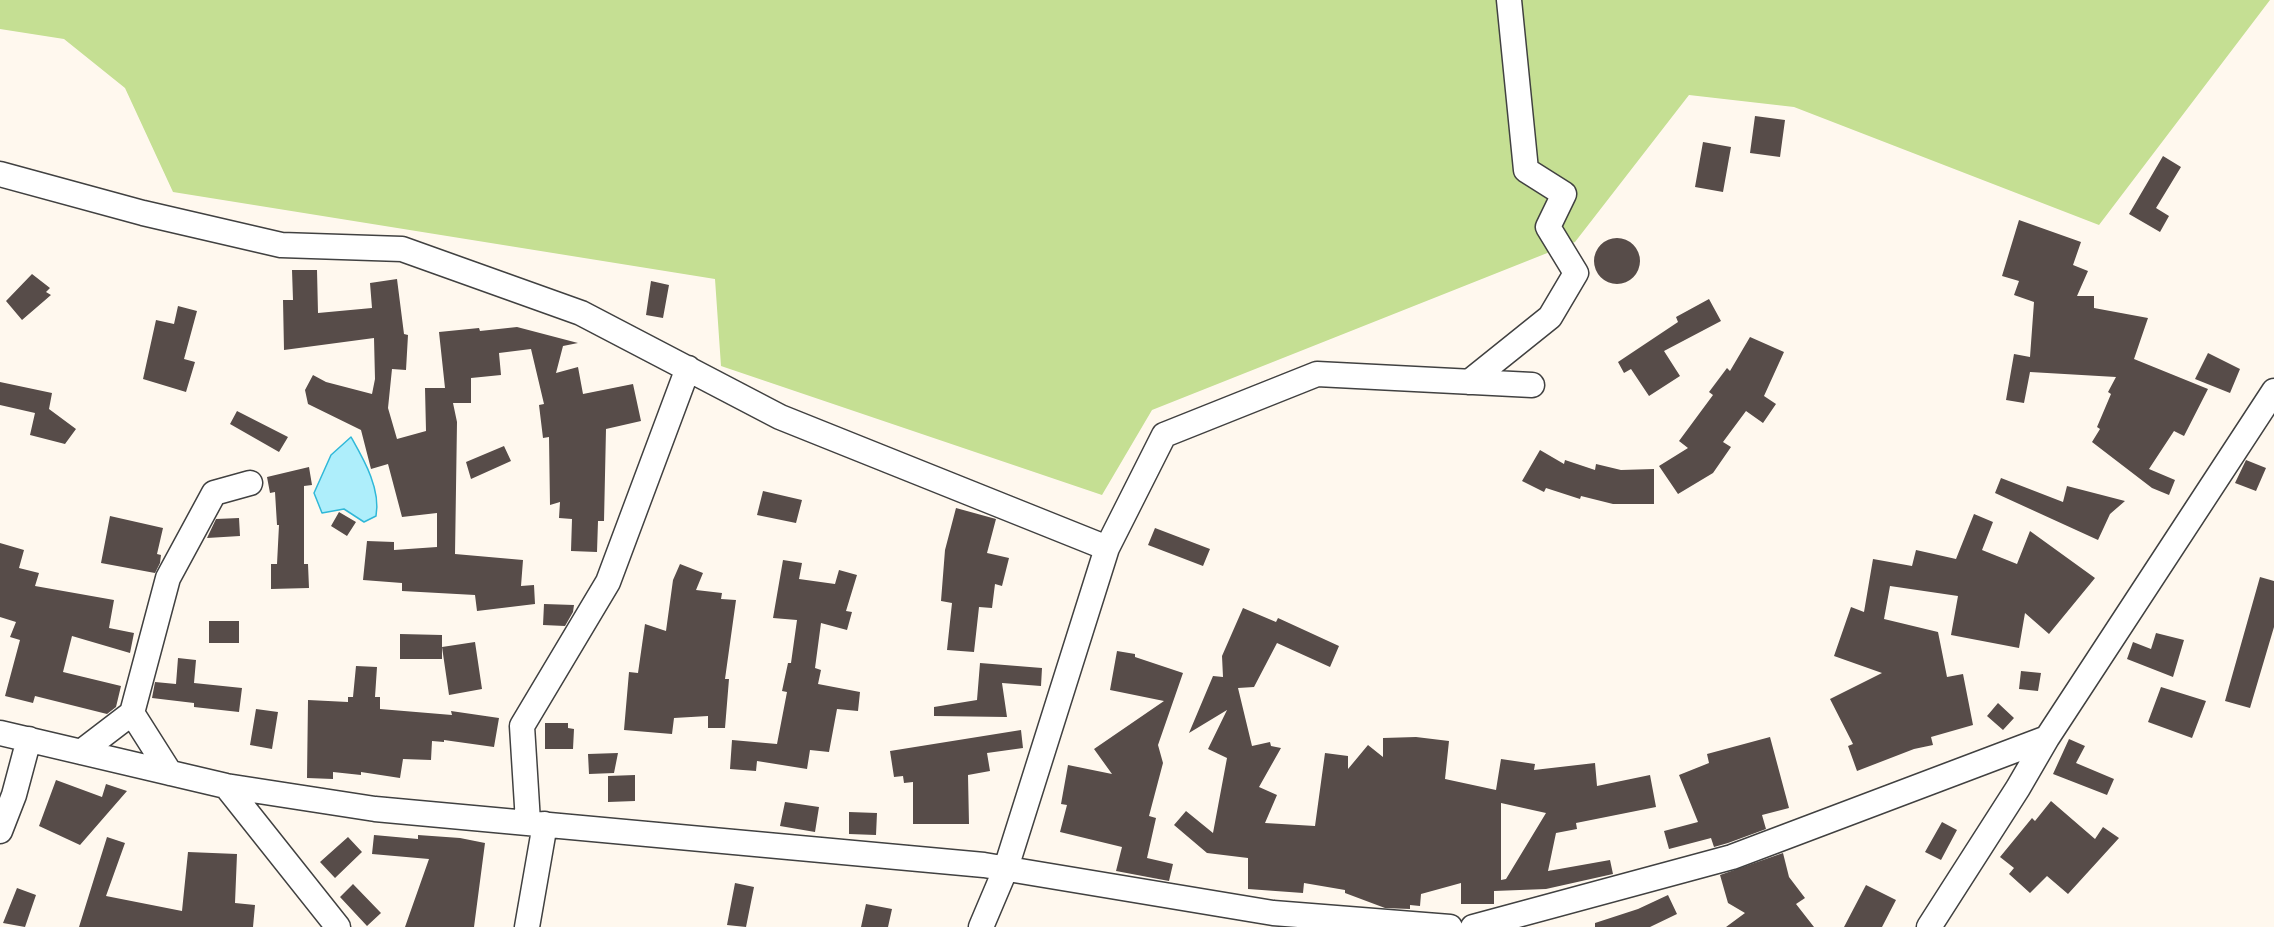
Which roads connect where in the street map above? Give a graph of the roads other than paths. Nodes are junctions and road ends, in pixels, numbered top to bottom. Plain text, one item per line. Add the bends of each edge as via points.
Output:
1 (1509, 0) edge
2 (0, 174) edge
3 (688, 368) junction
4 (1469, 382) junction
5 (1532, 385) dead end
6 (2274, 391) edge
7 (250, 483) dead end
8 (1107, 548) junction
9 (132, 713) junction
10 (0, 733) edge
11 (2047, 738) junction
12 (29, 739) junction
13 (81, 752) junction
14 (170, 773) junction
15 (226, 786) junction
16 (537, 823) junction
17 (0, 831) edge
18 (1006, 868) junction
19 (1269, 920) edge
20 (338, 927) edge
21 (527, 927) edge
22 (981, 927) edge
23 (1444, 927) edge
24 (1450, 927) edge
25 (1473, 927) edge
26 (1929, 927) edge

1 - 4 street via 1526,170 1564,194 1548,227 1576,273 1550,317
2 - 3 street via 143,213 281,244 402,249 581,313
3 - 8 street via 780,417
3 - 16 street via 608,582 522,726
4 - 5 street
4 - 8 street via 1317,374 1164,435
6 - 11 street
7 - 9 street via 214,492 168,578
8 - 18 street
9 - 13 street
9 - 14 street
10 - 12 street
11 - 25 street via 1732,857
11 - 26 street
12 - 13 street
12 - 17 street
13 - 14 street
14 - 15 street
15 - 16 street via 375,809
15 - 20 street
16 - 18 street
16 - 21 street
18 - 19 street
18 - 22 street
19 - 23 street
23 - 24 street

